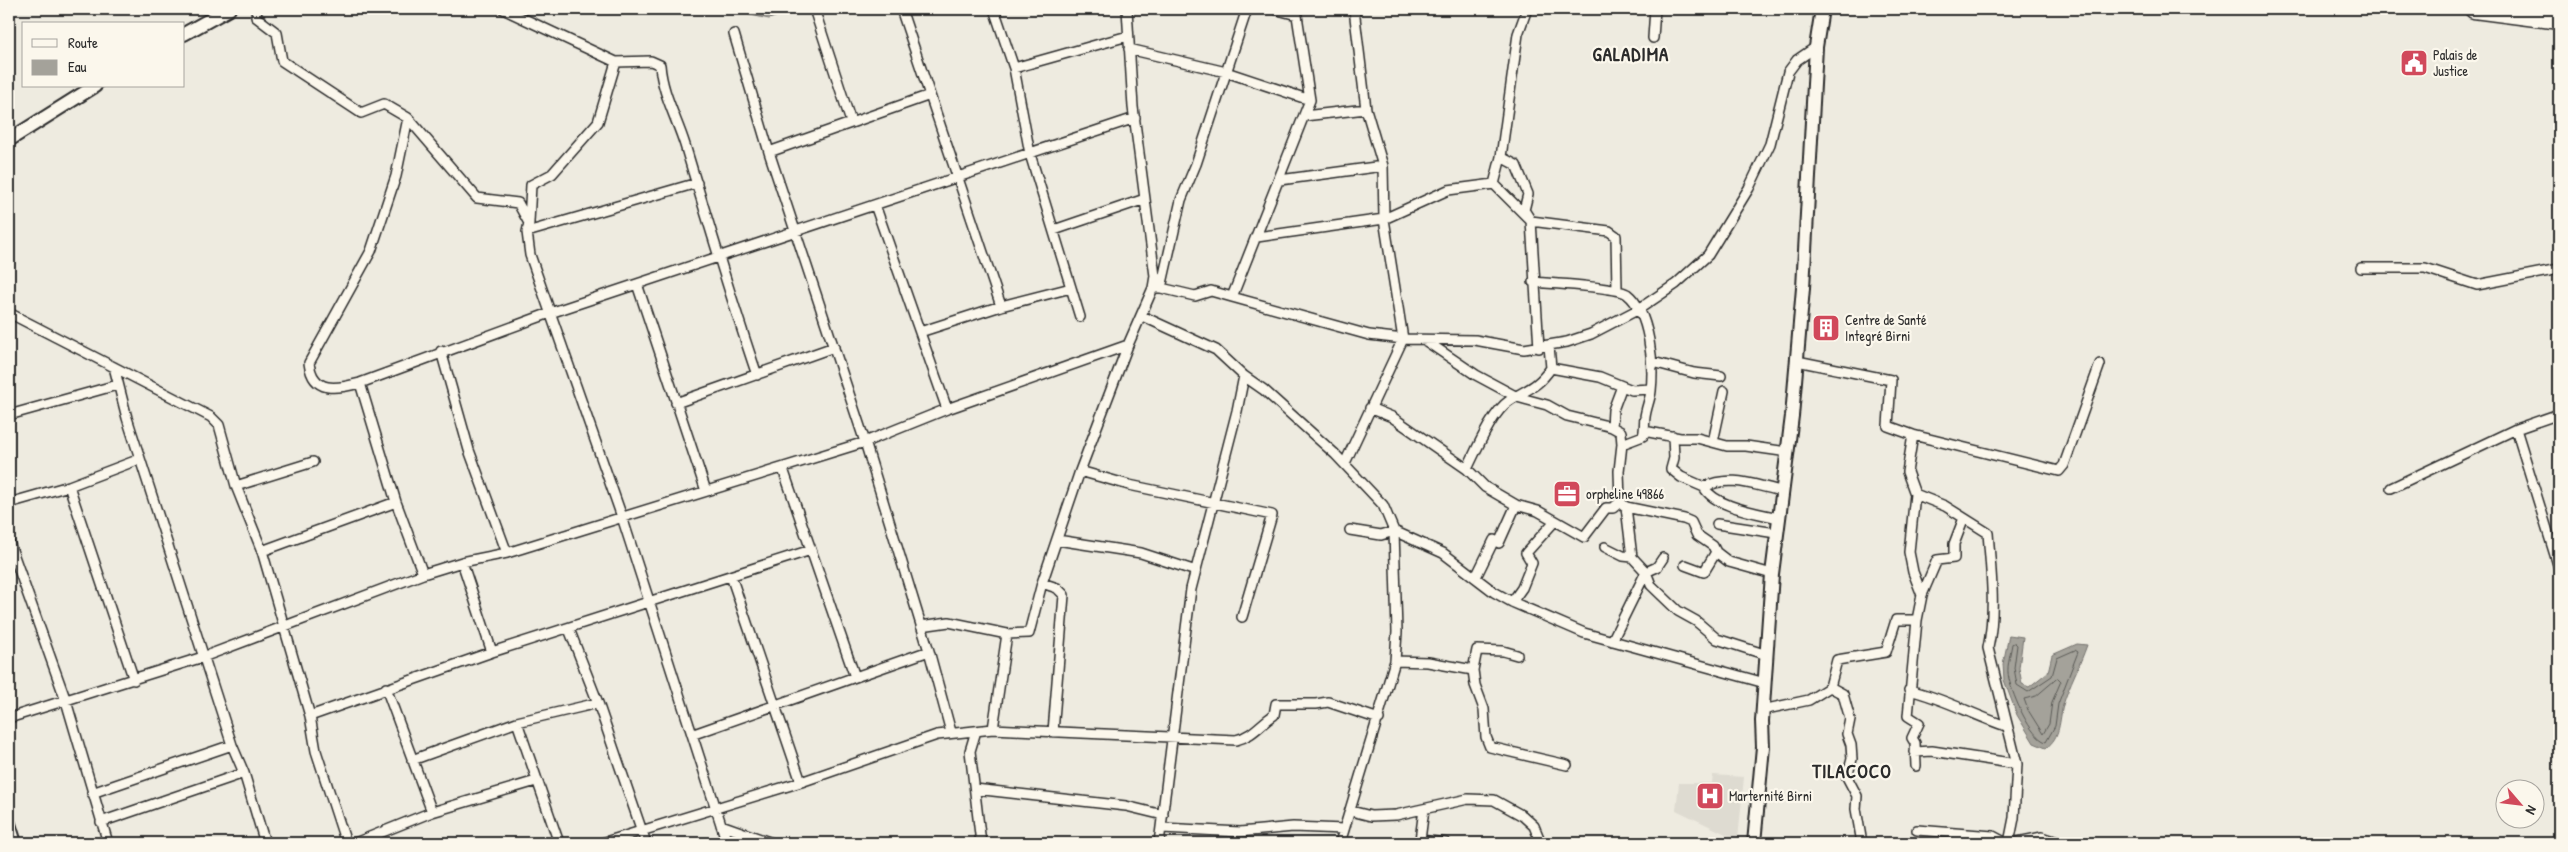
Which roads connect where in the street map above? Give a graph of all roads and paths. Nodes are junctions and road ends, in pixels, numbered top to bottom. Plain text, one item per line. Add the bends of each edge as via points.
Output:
1 (229, 9) edge
2 (257, 9) edge
3 (503, 9) edge
4 (901, 9) edge
5 (994, 9) edge
6 (1127, 9) edge
7 (1247, 9) edge
8 (1274, 9) edge
9 (1354, 9) edge
10 (1527, 9) edge
11 (1655, 9) edge
12 (1822, 9) edge
13 (2474, 9) edge
14 (2554, 9) edge
15 (2559, 9) edge
16 (1296, 12) edge
17 (816, 15) dead end
18 (2559, 20) edge
19 (185, 33) edge
20 (734, 34) dead end
21 (1128, 36) junction
22 (1653, 38) dead end
23 (1816, 47) junction
24 (1129, 49) junction
25 (616, 62) junction
26 (1014, 68) junction
27 (1226, 72) junction
28 (92, 88) edge
29 (930, 95) junction
30 (1310, 100) junction
31 (1366, 109) junction
32 (1304, 116) junction
33 (408, 118) junction
34 (1135, 118) junction
35 (851, 122) junction
36 (9, 140) edge
37 (769, 152) junction
38 (1030, 154) junction
39 (1501, 157) junction
40 (1383, 166) junction
41 (958, 177) junction
42 (1280, 180) junction
43 (697, 183) junction
44 (1494, 184) junction
45 (1145, 199) junction
46 (875, 205) junction
47 (1384, 218) junction
48 (1531, 221) junction
49 (528, 228) junction
50 (1054, 230) junction
51 (797, 231) junction
52 (1257, 237) junction
53 (717, 257) junction
54 (2361, 268) dead end
55 (2559, 269) edge
56 (1533, 282) junction
57 (637, 284) junction
58 (1071, 288) junction
59 (1157, 288) junction
60 (1617, 290) junction
61 (1232, 297) junction
62 (1001, 306) junction
63 (1639, 309) junction
64 (9, 313) edge
65 (550, 313) junction
66 (1080, 316) dead end
67 (1142, 316) junction
68 (920, 332) junction
69 (1403, 339) junction
70 (1426, 340) junction
71 (1128, 345) junction
72 (1549, 346) junction
73 (834, 347) junction
74 (1539, 348) junction
75 (441, 351) junction
76 (1797, 361) junction
77 (1653, 362) junction
78 (2100, 364) dead end
79 (114, 367) junction
80 (1551, 368) junction
81 (757, 375) junction
82 (1244, 376) junction
83 (1721, 376) dead end
84 (360, 383) junction
85 (117, 385) junction
86 (1622, 386) junction
87 (1651, 389) junction
88 (1724, 391) dead end
89 (1518, 397) junction
90 (676, 403) junction
91 (1370, 408) junction
92 (947, 409) junction
93 (2559, 414) edge
94 (9, 415) edge
95 (1612, 427) junction
96 (2516, 429) junction
97 (1644, 430) junction
98 (1913, 435) junction
99 (1673, 436) junction
100 (865, 442) junction
101 (1713, 442) junction
102 (1622, 444) junction
103 (1788, 452) junction
104 (140, 459) junction
105 (313, 462) dead end
106 (1345, 464) junction
107 (783, 469) junction
108 (1467, 469) junction
109 (1080, 471) junction
110 (69, 486) junction
111 (236, 486) junction
112 (1704, 487) junction
113 (2392, 488) dead end
114 (706, 491) junction
115 (1782, 491) junction
116 (1915, 494) junction
117 (396, 502) junction
118 (1213, 502) junction
119 (9, 503) edge
120 (1516, 505) junction
121 (1623, 505) junction
122 (622, 517) junction
123 (1778, 518) junction
124 (1964, 518) junction
125 (1554, 522) junction
126 (1717, 524) dead end
127 (1350, 530) dead end
128 (1394, 531) junction
129 (1776, 533) junction
130 (1057, 540) junction
131 (9, 542) edge
132 (1605, 548) dead end
133 (811, 550) junction
134 (262, 551) junction
135 (1716, 552) junction
136 (507, 553) junction
137 (1632, 557) junction
138 (1663, 558) dead end
139 (462, 562) junction
140 (1685, 566) dead end
141 (2559, 568) edge
142 (1196, 571) junction
143 (1646, 572) junction
144 (423, 574) junction
145 (1772, 574) junction
146 (730, 576) junction
147 (1476, 577) junction
148 (1042, 584) junction
149 (1922, 595) junction
150 (650, 601) junction
151 (1512, 602) junction
152 (1242, 617) dead end
153 (1917, 620) junction
154 (921, 626) junction
155 (285, 628) junction
156 (570, 629) junction
157 (1007, 634) junction
158 (1612, 641) junction
159 (929, 651) junction
160 (492, 652) junction
161 (1518, 655) dead end
162 (1767, 655) junction
163 (204, 657) junction
164 (1395, 661) junction
165 (1473, 670) junction
166 (855, 677) junction
167 (134, 680) junction
168 (1765, 683) junction
169 (1830, 687) junction
170 (386, 688) junction
171 (1909, 690) junction
172 (66, 701) junction
173 (598, 703) junction
174 (773, 707) junction
175 (1762, 710) junction
176 (310, 716) junction
177 (9, 718) edge
178 (1379, 719) junction
179 (517, 722) junction
180 (2006, 726) junction
181 (992, 729) junction
182 (976, 731) junction
183 (951, 732) junction
184 (1053, 732) junction
185 (694, 734) junction
186 (1171, 738) junction
187 (232, 746) junction
188 (1915, 752) junction
189 (412, 760) junction
190 (2016, 764) junction
191 (1567, 765) dead end
192 (1916, 766) dead end
193 (244, 773) junction
194 (536, 781) junction
195 (801, 782) junction
196 (975, 789) junction
197 (92, 793) junction
198 (715, 808) junction
199 (1424, 809) junction
200 (1351, 811) junction
201 (432, 812) junction
202 (1163, 815) junction
203 (101, 822) junction
204 (9, 824) edge
205 (721, 825) junction
206 (1162, 828) junction
207 (1344, 829) junction
208 (1917, 830) dead end
209 (642, 832) junction
210 (15, 843) edge
211 (108, 843) edge
212 (265, 843) edge
213 (346, 843) edge
214 (355, 843) edge
215 (559, 843) edge
216 (602, 843) edge
217 (646, 843) edge
218 (727, 843) edge
219 (772, 843) edge
220 (981, 843) edge
221 (1159, 843) edge
222 (1340, 843) edge
223 (1446, 843) edge
224 (1541, 843) edge
225 (1754, 843) edge
226 (1862, 843) edge
227 (2007, 843) edge
228 (2013, 843) edge
229 (2060, 843) edge

1 - 19 street
2 - 33 street via 256,17 276,33 282,61 361,113 384,104
3 - 25 street
4 - 29 street
5 - 26 street
6 - 21 street
7 - 27 street
8 - 16 street
9 - 31 street
10 - 39 street via 1518,34
11 - 22 street
12 - 23 street
13 - 18 highway
14 - 15 highway
16 - 30 street
17 - 35 street
20 - 37 street
21 - 24 street
21 - 26 street
23 - 63 street via 1797,60 1788,72 1770,144 1749,188 1708,255 1676,284
23 - 76 street
24 - 27 street
24 - 34 street
25 - 43 street via 651,61 660,65 661,78
25 - 49 street via 598,122 552,174 531,185
26 - 38 street
27 - 30 street
27 - 59 street via 1181,200
28 - 36 street
29 - 35 street
29 - 41 street
30 - 32 street
31 - 32 street
31 - 40 street
32 - 42 street
33 - 49 street via 477,198 518,203
33 - 84 street via 396,176 371,252 309,363 310,374 322,386 333,388
34 - 38 street
34 - 45 street
35 - 37 street
37 - 51 street
38 - 41 street
38 - 50 street
39 - 44 street
39 - 48 street via 1516,165 1528,194 1524,210
40 - 42 street
40 - 47 street
41 - 46 street
41 - 62 street
42 - 52 street
43 - 49 street
43 - 53 street
44 - 47 street via 1448,190
44 - 48 street
45 - 50 street
45 - 59 street
46 - 51 street
46 - 68 street
47 - 52 street
47 - 69 street
48 - 56 street
48 - 60 street via 1609,231 1616,236
49 - 65 street via 530,255
50 - 58 street
51 - 53 street
51 - 73 street
52 - 61 street
53 - 57 street
53 - 81 street
54 - 55 street via 2425,268 2477,286
56 - 60 street
56 - 74 street
57 - 65 street
57 - 90 street
58 - 62 street
58 - 66 street
59 - 61 street via 1195,296 1211,291
59 - 67 street
60 - 63 street via 1627,293
61 - 69 street via 1370,335
62 - 68 street
63 - 72 street via 1591,334
63 - 77 street
64 - 79 street
65 - 75 street
65 - 122 street
67 - 71 street
67 - 82 street via 1216,350
68 - 92 street
69 - 70 street
69 - 91 street
70 - 74 street via 1475,340 1510,347
70 - 89 street via 1476,375
71 - 92 street
71 - 109 street
72 - 74 street
72 - 80 street
73 - 81 street
73 - 100 street
75 - 84 street
75 - 136 street via 469,450
76 - 98 street via 1891,380 1888,426
76 - 103 street
77 - 83 street via 1694,373
77 - 87 street
78 - 98 street via 2064,465 2059,471
79 - 85 street
79 - 111 street via 216,421
80 - 86 street via 1600,377
80 - 89 street via 1530,391
81 - 90 street
82 - 106 street via 1264,390
82 - 118 street
84 - 117 street
85 - 94 street
85 - 104 street
86 - 87 street via 1632,390
86 - 95 street via 1613,410
87 - 97 street
88 - 101 street
89 - 95 street via 1547,405 1567,416
89 - 108 street via 1508,401 1499,412
90 - 114 street
91 - 106 street
91 - 108 street via 1392,417
92 - 100 street
93 - 96 street
95 - 102 street via 1621,432
96 - 113 street
96 - 141 street
97 - 99 street
97 - 102 street via 1640,438
98 - 116 street via 1907,472
99 - 101 street
99 - 112 street via 1672,469 1681,477
100 - 107 street
100 - 154 street
101 - 103 street
102 - 121 street via 1619,471
103 - 115 street
104 - 110 street
104 - 163 street
105 - 111 street
106 - 128 street via 1383,505
107 - 114 street
107 - 133 street
108 - 120 street via 1486,487
109 - 118 street via 1128,485
109 - 130 street
110 - 119 street
110 - 167 street
111 - 134 street
112 - 115 street via 1721,480 1732,480
112 - 123 street via 1728,506
114 - 122 street
115 - 123 street
116 - 124 street
116 - 149 street via 1909,552
117 - 134 street
117 - 144 street
118 - 142 street
118 - 152 street via 1272,515
120 - 125 street via 1538,511
120 - 147 street via 1499,543 1494,540
121 - 125 street via 1606,508 1584,537
121 - 135 street via 1691,522 1697,535
121 - 137 street
122 - 136 street
122 - 150 street
123 - 129 street
124 - 149 street via 1954,544 1954,558 1938,560
124 - 180 street via 1988,534 1991,604 1988,648
125 - 151 street via 1526,553 1532,563 1522,588
126 - 129 street
127 - 128 street via 1381,536
128 - 147 street via 1443,553
128 - 164 street
129 - 145 street
130 - 142 street via 1141,553
130 - 148 street
131 - 172 street
132 - 137 street
133 - 146 street
133 - 166 street
134 - 155 street
135 - 140 street via 1704,572
135 - 145 street via 1729,562
136 - 139 street
137 - 143 street
138 - 143 street
139 - 144 street
139 - 160 street
142 - 186 street via 1187,612
143 - 158 street
143 - 162 street via 1651,585 1678,611 1696,621 1717,640
144 - 155 street
145 - 162 street
146 - 150 street
146 - 174 street
147 - 151 street
148 - 157 street via 1029,633
148 - 184 street via 1060,589 1064,595
149 - 153 street
150 - 156 street
150 - 185 street
151 - 158 street via 1584,633
153 - 169 street via 1896,620 1886,652 1837,660
153 - 171 street
154 - 157 street via 949,622
154 - 159 street
155 - 163 street
155 - 176 street
156 - 160 street
156 - 173 street
157 - 181 street
158 - 168 street
159 - 166 street
159 - 183 street
160 - 170 street
161 - 165 street via 1477,650
162 - 168 street
163 - 167 street
163 - 187 street
164 - 165 street via 1428,662
164 - 178 street
165 - 191 street via 1490,747
166 - 174 street
167 - 172 street
168 - 175 street
169 - 175 street via 1809,700
169 - 226 street via 1843,694 1850,718 1847,734 1852,759 1847,777 1857,796
170 - 176 street
170 - 189 street
171 - 180 street via 1931,695
171 - 188 street via 1908,716 1919,723 1912,738
172 - 177 street
172 - 197 street
173 - 179 street
173 - 209 street
174 - 185 street
174 - 195 street
175 - 225 street via 1763,747
176 - 213 street via 316,751
178 - 186 street via 1328,702 1276,704 1274,715 1246,738
178 - 200 street
179 - 189 street
179 - 194 street
180 - 190 street
181 - 182 street
181 - 184 street
182 - 183 street
182 - 196 street via 970,751
183 - 195 street
184 - 186 street
185 - 198 street
186 - 202 street
187 - 193 street
187 - 197 street
188 - 190 street via 1932,751
188 - 192 street
189 - 201 street
190 - 227 street via 2014,818
193 - 203 street
193 - 212 street
194 - 201 street
194 - 215 street
195 - 198 street
196 - 202 street via 1126,806
196 - 220 street
197 - 203 street
198 - 205 street
198 - 209 street
199 - 200 street via 1371,816
199 - 223 street via 1420,840
199 - 224 street via 1468,799 1494,800 1534,826
200 - 207 street
201 - 214 street
202 - 206 street
203 - 211 street
204 - 210 street
205 - 218 street
205 - 219 street
206 - 207 street via 1240,832 1294,827
206 - 221 street
207 - 222 street
208 - 227 street via 1994,836
209 - 216 street
209 - 217 street
228 - 229 street via 2042,837

